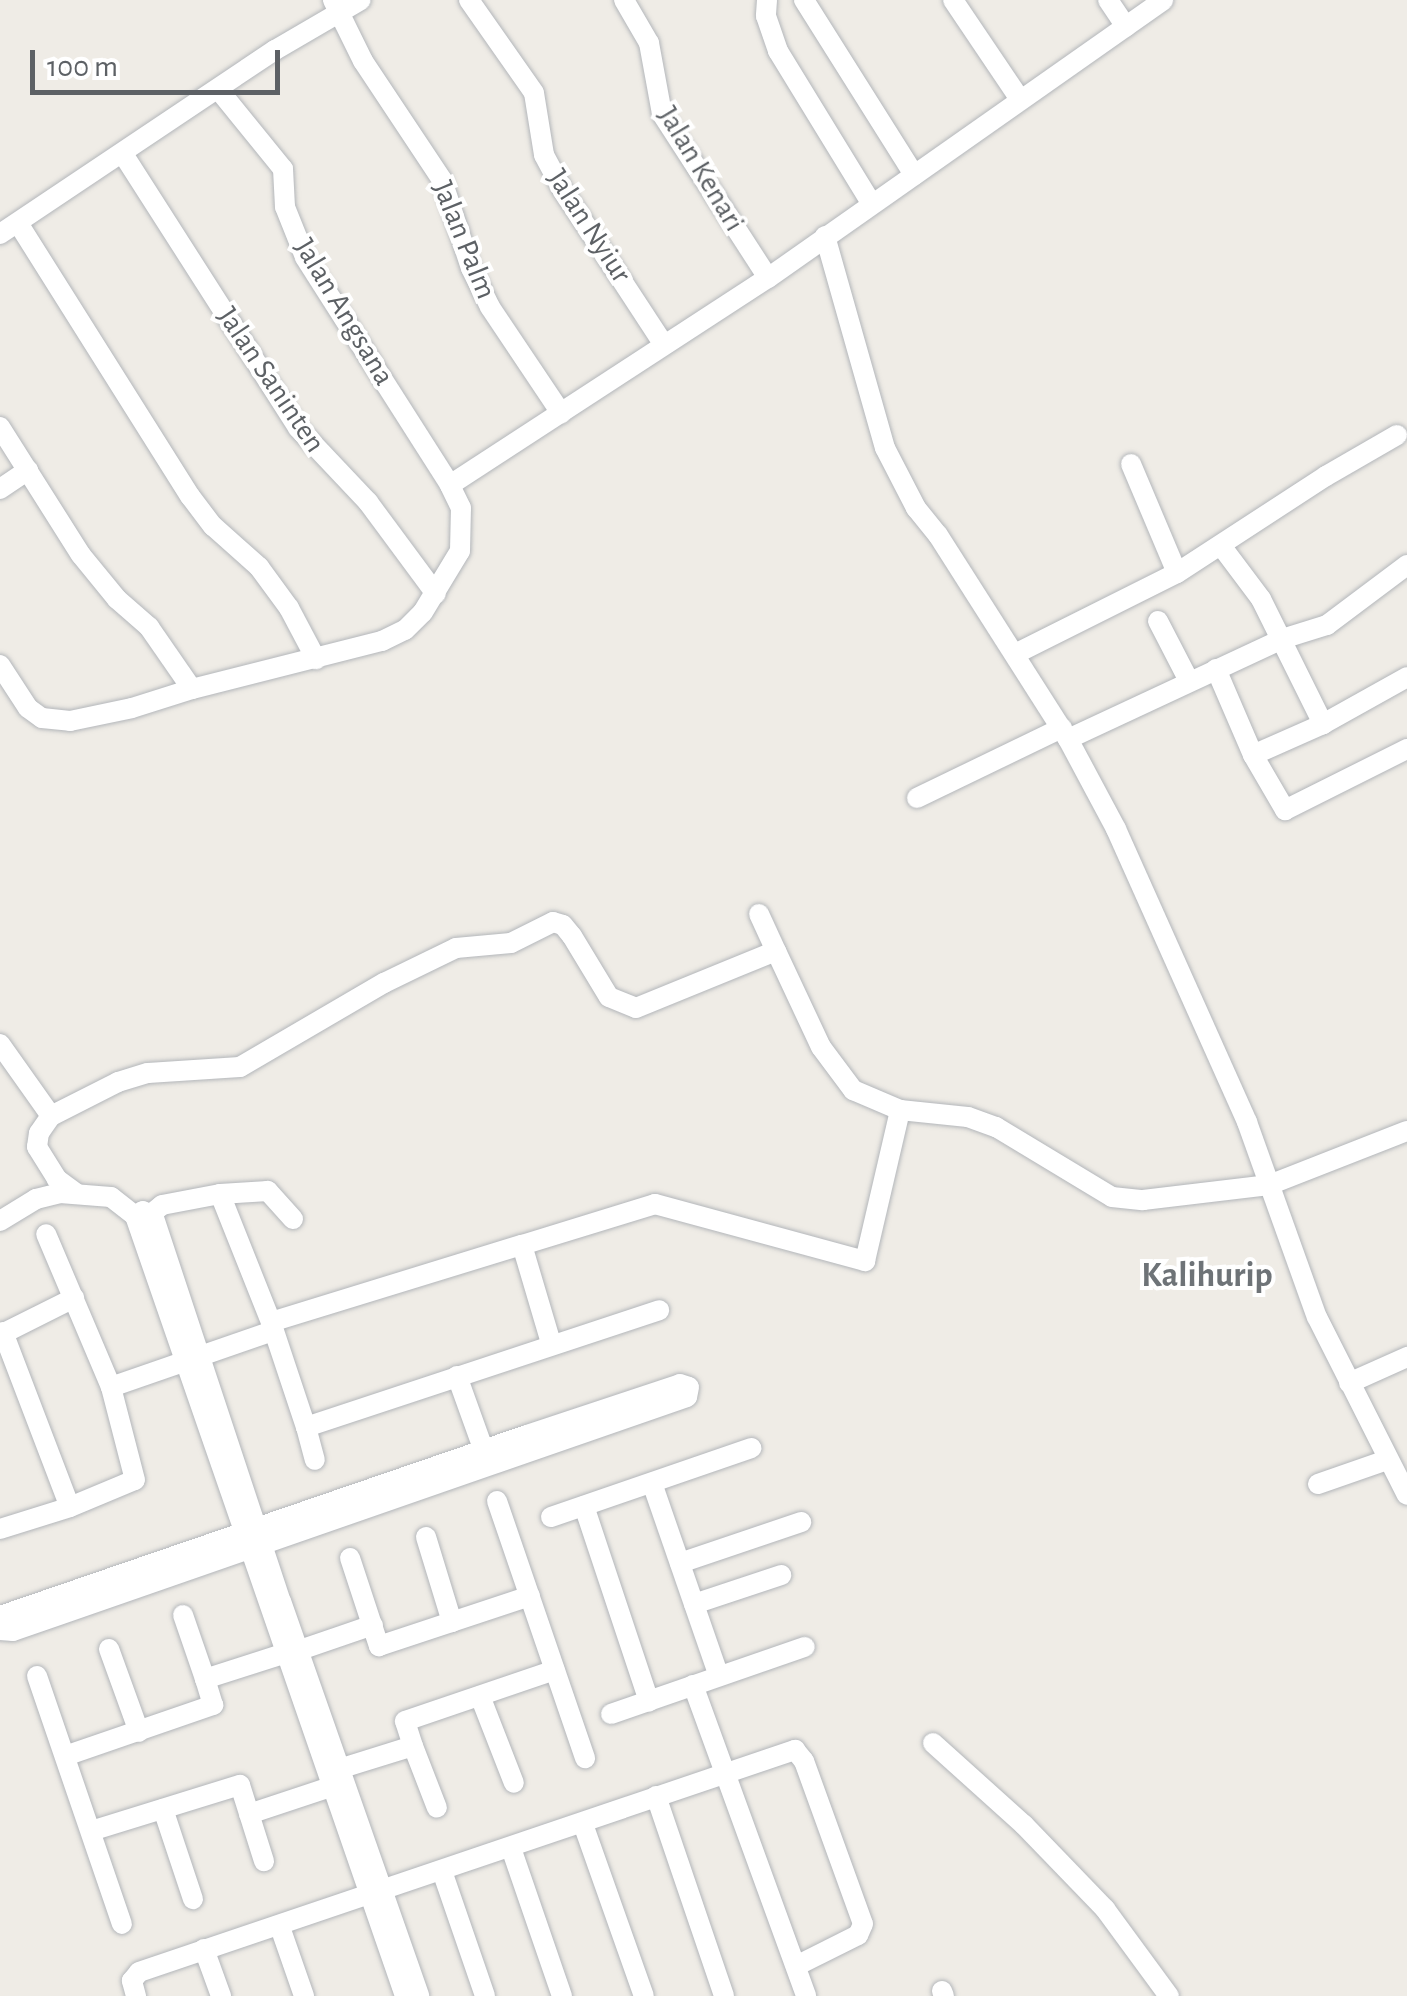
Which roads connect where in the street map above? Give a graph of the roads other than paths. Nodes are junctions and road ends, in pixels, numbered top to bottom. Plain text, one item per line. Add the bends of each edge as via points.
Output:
1 (361, 0) edge
2 (470, 0) edge
3 (624, 0) edge
4 (767, 0) edge
5 (804, 0) edge
6 (954, 0) edge
7 (1108, 0) edge
8 (1163, 0) edge
9 (337, 6) edge
10 (1126, 27) junction
11 (218, 88) junction
12 (1018, 98) junction
13 (123, 154) junction
14 (914, 174) junction
15 (871, 202) junction
16 (9, 228) edge
17 (825, 236) junction
18 (768, 278) junction
19 (664, 344) junction
20 (561, 414) junction
21 (0, 427) edge
22 (1397, 436) dead end
23 (1131, 464) dead end
24 (28, 470) junction
25 (450, 485) junction
26 (0, 489) edge
27 (1222, 547) junction
28 (1407, 566) edge
29 (1178, 574) junction
30 (436, 594) junction
31 (1158, 621) dead end
32 (1282, 639) junction
33 (1014, 654) junction
34 (316, 660) junction
35 (0, 665) edge
36 (1216, 669) junction
37 (1407, 678) edge
38 (1188, 682) junction
39 (192, 688) junction
40 (1323, 724) junction
41 (1065, 734) junction
42 (1407, 749) edge
43 (1253, 755) junction
44 (917, 798) dead end
45 (758, 914) dead end
46 (776, 951) junction
47 (0, 1044) edge
48 (900, 1110) junction
49 (51, 1116) junction
50 (1407, 1130) edge
51 (1269, 1186) junction
52 (76, 1193) junction
53 (220, 1194) junction
54 (143, 1214) junction
55 (293, 1218) dead end
56 (0, 1221) edge
57 (46, 1234) dead end
58 (522, 1245) junction
59 (74, 1298) junction
60 (659, 1310) dead end
61 (272, 1326) junction
62 (2, 1334) edge
63 (551, 1343) junction
64 (1407, 1356) edge
65 (193, 1362) junction
66 (457, 1376) junction
67 (1349, 1383) junction
68 (111, 1387) junction
69 (306, 1427) junction
70 (750, 1448) dead end
71 (484, 1451) junction
72 (314, 1460) dead end
73 (1387, 1460) junction
74 (652, 1483) junction
75 (1318, 1484) dead end
76 (381, 1492) junction
77 (1407, 1495) edge
78 (497, 1502) dead end
79 (584, 1506) junction
80 (70, 1507) junction
81 (552, 1518) dead end
82 (802, 1522) dead end
83 (0, 1528) edge
84 (426, 1537) dead end
85 (254, 1538) junction
86 (350, 1558) dead end
87 (680, 1563) junction
88 (781, 1575) dead end
89 (530, 1596) junction
90 (694, 1604) junction
91 (0, 1616) edge
92 (182, 1616) dead end
93 (452, 1622) junction
94 (373, 1626) junction
95 (0, 1630) edge
96 (805, 1647) dead end
97 (108, 1649) dead end
98 (292, 1652) junction
99 (555, 1670) junction
100 (37, 1676) dead end
101 (720, 1676) junction
102 (205, 1679) junction
103 (693, 1686) junction
104 (480, 1696) junction
105 (649, 1701) junction
106 (611, 1714) dead end
107 (139, 1732) junction
108 (933, 1742) dead end
109 (413, 1746) junction
110 (65, 1756) junction
111 (585, 1758) dead end
112 (726, 1772) junction
113 (335, 1778) junction
114 (514, 1783) dead end
115 (656, 1796) junction
116 (437, 1808) dead end
117 (163, 1809) junction
118 (249, 1814) junction
119 (583, 1824) junction
120 (91, 1831) junction
121 (511, 1848) junction
122 (264, 1862) dead end
123 (442, 1871) junction
124 (376, 1893) junction
125 (193, 1899) dead end
126 (122, 1924) dead end
127 (280, 1928) junction
128 (204, 1949) junction
129 (796, 1966) junction
130 (136, 1996) edge
131 (221, 1996) edge
132 (304, 1996) edge
133 (405, 1996) edge
134 (419, 1996) edge
135 (485, 1996) edge
136 (562, 1996) edge
137 (644, 1996) edge
138 (724, 1996) edge
139 (806, 1996) edge
140 (1169, 1996) edge

1 - 9 street
2 - 19 street, Jalan Nyiur via 534,93 544,155 562,189
3 - 18 street, Jalan Kenari via 649,43 662,114
4 - 15 street via 778,51
5 - 14 street
6 - 12 street
7 - 10 street
8 - 10 street
9 - 11 street
9 - 20 street, Jalan Palm via 363,61 442,180 490,307
10 - 12 street
11 - 13 street
11 - 25 street, Jalan Angsana via 283,169 286,207 305,257
12 - 14 street
13 - 16 street
13 - 30 street, Jalan Saninten via 298,428 368,502
14 - 15 street
15 - 17 street
16 - 34 street via 190,496 289,608
17 - 18 street
17 - 33 street via 885,448 916,508
18 - 19 street
19 - 20 street
20 - 25 street
21 - 24 street
22 - 27 street
23 - 29 street
24 - 26 street
24 - 39 street via 100,582 149,627
25 - 30 street, Jalan Angsana via 462,508 460,552
27 - 29 street
27 - 32 street
28 - 32 street via 1327,625
29 - 33 street
30 - 34 street, Jalan Angsana via 405,630
31 - 38 street
32 - 36 street
32 - 40 street
33 - 41 street
34 - 39 street, Jalan Angsana
35 - 39 street, Jalan Angsana via 28,708 54,720 132,708
36 - 38 street
36 - 43 street
37 - 40 street
38 - 41 street
40 - 43 street
41 - 44 street
41 - 51 street via 1156,915
42 - 43 street via 1285,810
45 - 46 street
46 - 48 street via 835,1071 853,1090
46 - 49 street via 636,1008 609,997 572,936 553,922 511,943 456,948 240,1067 148,1073
47 - 49 street
48 - 51 street via 996,1127 1112,1198
48 - 58 street via 865,1261 655,1204
49 - 52 street via 37,1147 56,1179
50 - 51 street
51 - 67 street
52 - 54 street via 122,1202
52 - 56 street via 36,1198
53 - 54 street
53 - 55 street via 268,1191
53 - 61 street
54 - 65 street
57 - 59 street
58 - 61 street
58 - 63 street
59 - 62 street
59 - 68 street
60 - 63 street
61 - 65 street
61 - 69 street
62 - 80 street
63 - 66 street
64 - 67 street
65 - 68 street
65 - 85 street
66 - 69 street
66 - 71 street
67 - 73 street
68 - 80 street via 135,1480
69 - 72 street
70 - 74 street
71 - 76 street
71 - 76 street via 592,1420
73 - 75 street
73 - 77 street
74 - 79 street
74 - 87 street
76 - 85 street
78 - 89 street
79 - 81 street
79 - 105 street
80 - 83 street
82 - 87 street
84 - 93 street
85 - 91 street
85 - 95 street
85 - 98 street
86 - 94 street
87 - 90 street
88 - 90 street
89 - 93 street
89 - 99 street
90 - 101 street
92 - 102 street
93 - 94 street via 380,1646
94 - 98 street
96 - 101 street
97 - 107 street
98 - 102 street
98 - 113 street
99 - 104 street
99 - 111 street
100 - 110 street
101 - 103 street
102 - 107 street via 213,1705
103 - 105 street
103 - 112 street
104 - 109 street via 405,1721
104 - 114 street
105 - 106 street
107 - 110 street
108 - 140 street via 1104,1909
109 - 113 street
109 - 116 street
110 - 120 street
112 - 115 street
112 - 129 street
112 - 129 street via 800,1753 850,1889 862,1930
113 - 118 street
113 - 124 street
115 - 119 street
115 - 138 street
117 - 118 street via 240,1786
117 - 120 street
117 - 125 street
118 - 122 street
119 - 121 street
119 - 137 street
120 - 126 street
121 - 123 street
121 - 136 street
123 - 124 street
123 - 135 street
124 - 127 street
124 - 133 street
124 - 134 street
127 - 128 street
127 - 132 street
128 - 130 street via 134,1974
128 - 131 street
129 - 139 street

